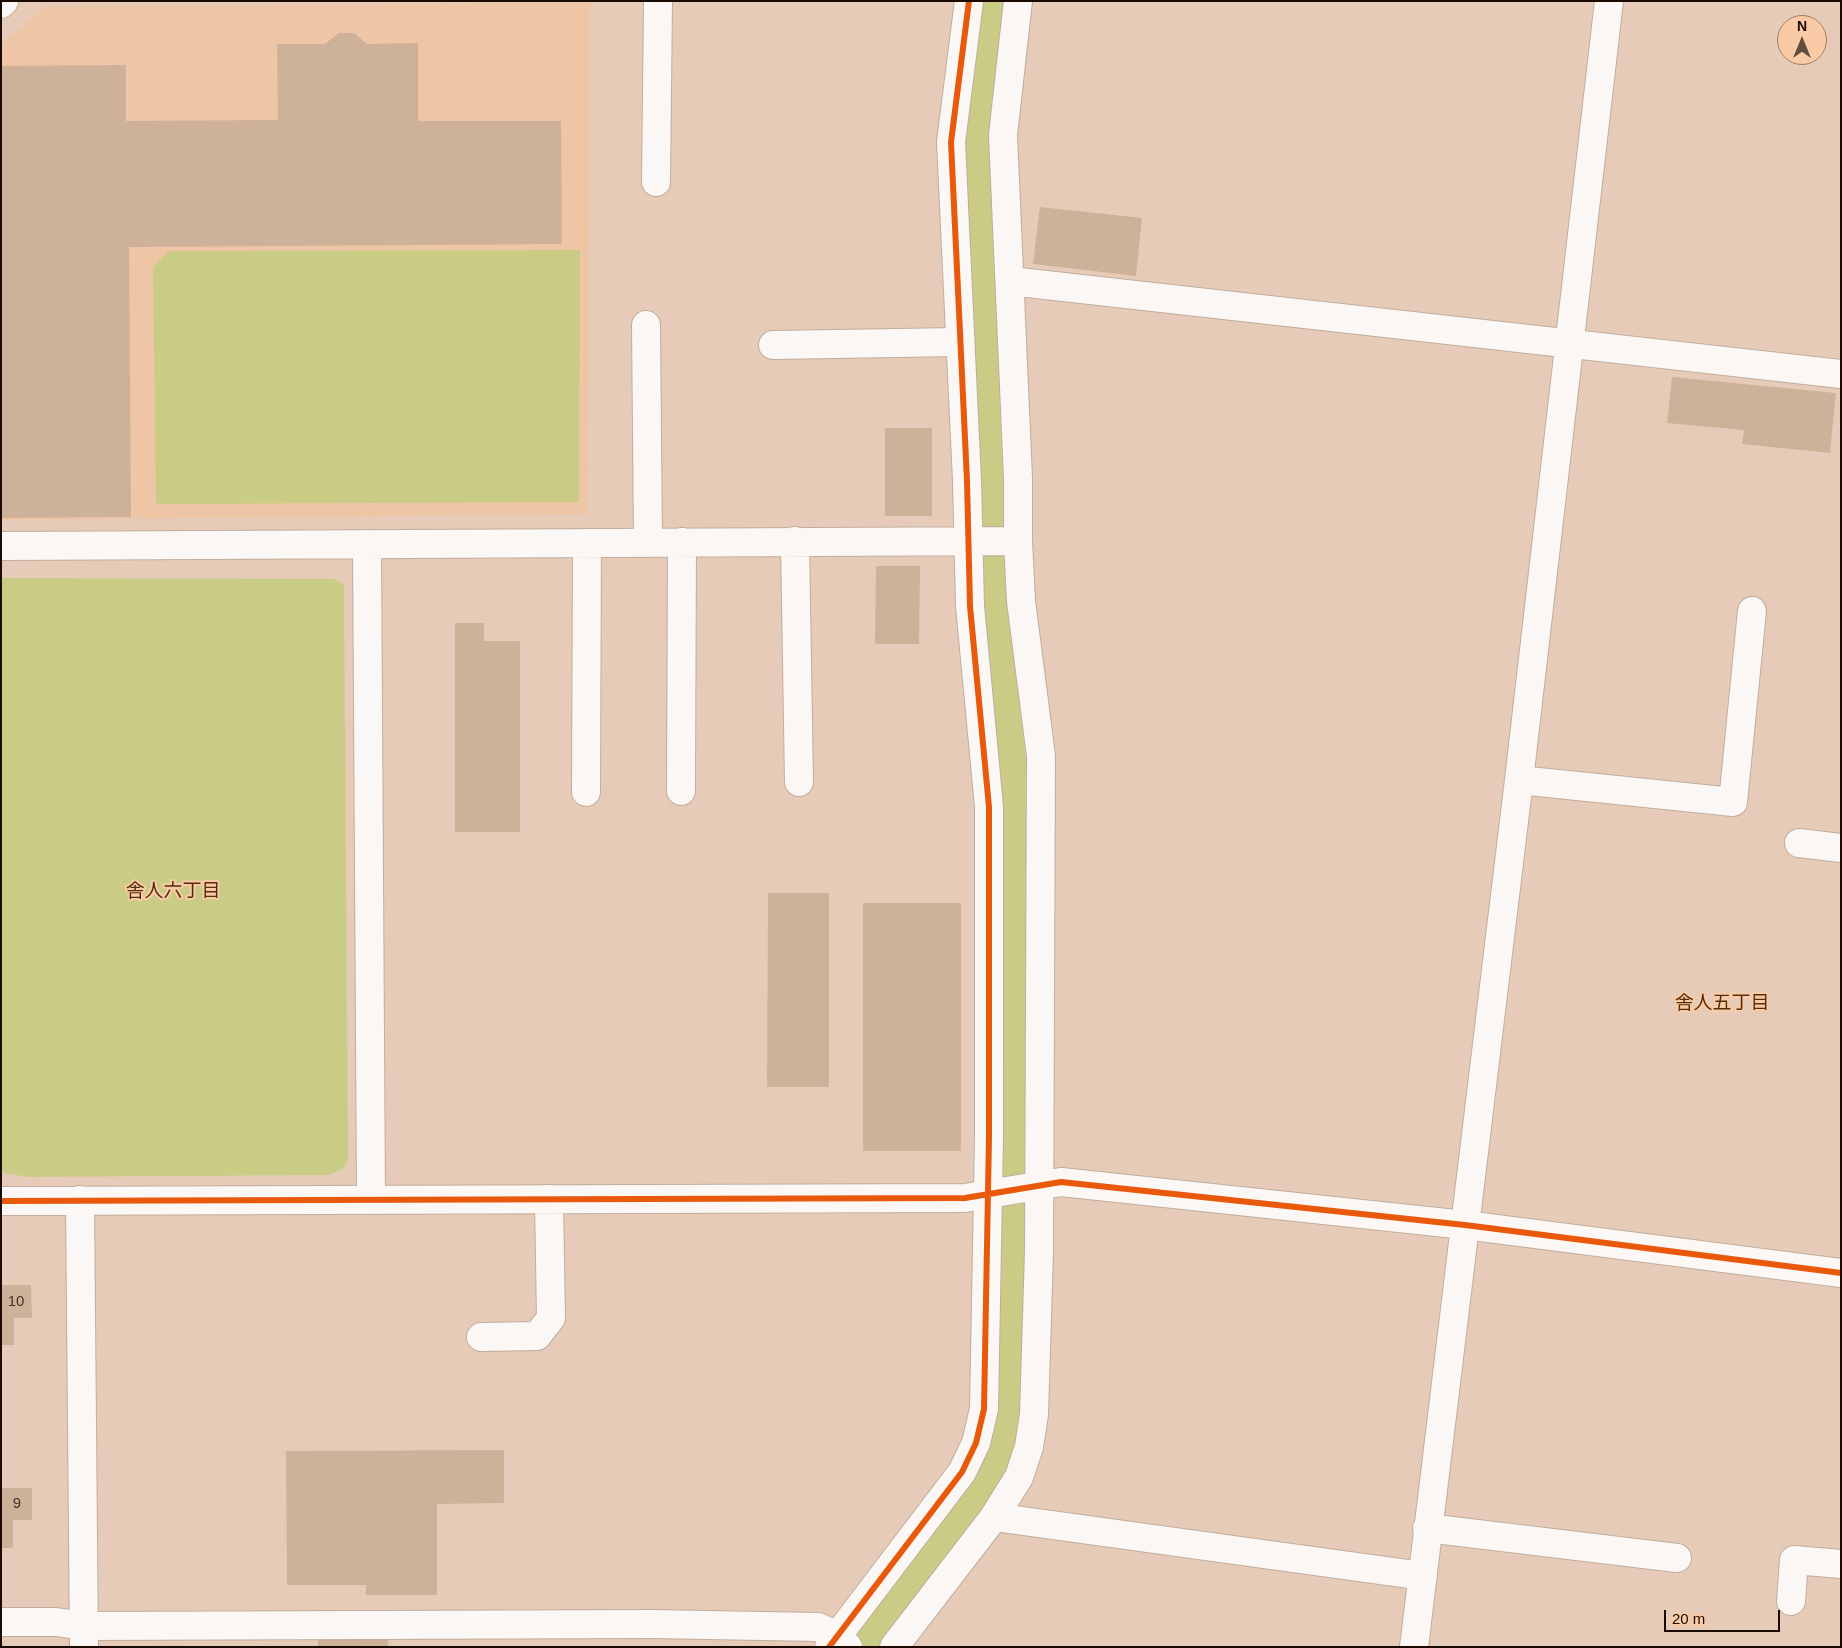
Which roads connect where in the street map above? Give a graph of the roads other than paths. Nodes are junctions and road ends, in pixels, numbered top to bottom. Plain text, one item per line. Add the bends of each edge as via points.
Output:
1 (4, 1) edge
2 (658, 1) edge
3 (968, 1) edge
4 (1018, 1) edge
5 (1609, 1) edge
6 (1, 4) edge
7 (656, 182) dead end
8 (1010, 281) junction
9 (646, 325) dead end
10 (959, 342) junction
11 (1569, 344) junction
12 (772, 345) dead end
13 (1841, 374) edge
14 (795, 541) junction
15 (967, 541) junction
16 (1018, 541) junction
17 (587, 542) junction
18 (648, 542) junction
19 (682, 542) junction
20 (367, 544) junction
21 (1, 546) edge
22 (1752, 612) dead end
23 (1519, 780) junction
24 (799, 782) dead end
25 (681, 790) dead end
26 (586, 792) dead end
27 (1800, 843) dead end
28 (1841, 848) edge
29 (1040, 1185) junction
30 (987, 1194) junction
31 (549, 1199) junction
32 (80, 1200) junction
33 (371, 1200) junction
34 (1, 1201) edge
35 (1465, 1225) junction
36 (1841, 1273) edge
37 (481, 1337) dead end
38 (994, 1517) junction
39 (1427, 1528) junction
40 (1677, 1558) dead end
41 (1841, 1564) edge
42 (1423, 1576) junction
43 (1791, 1601) dead end
44 (1, 1622) edge
45 (84, 1636) edge
46 (838, 1643) edge
47 (894, 1647) edge
48 (1414, 1647) edge

1 - 6 street
2 - 7 street
3 - 10 street via 951,142
4 - 8 street via 1003,135
5 - 11 street
8 - 11 street
8 - 16 street
9 - 18 street
10 - 12 street
10 - 15 street
11 - 13 street
11 - 23 street
14 - 15 street
14 - 19 street
14 - 24 street
15 - 16 street
15 - 30 street via 989,807
16 - 29 street via 1021,601 1041,756
17 - 18 street
17 - 20 street
17 - 26 street
18 - 19 street
19 - 25 street
20 - 21 street
20 - 33 street
22 - 23 street via 1733,802
23 - 35 street
27 - 28 street
29 - 30 street
29 - 35 street via 1061,1182
29 - 38 street via 1034,1416 1029,1447 1019,1477
30 - 31 street via 965,1198
30 - 46 street via 984,1409 976,1443 962,1472
31 - 33 street
31 - 37 street via 550,1318 537,1336
32 - 33 street
32 - 34 street
32 - 45 street
35 - 36 street
35 - 39 street
38 - 42 street
38 - 47 street
39 - 40 street
39 - 42 street
41 - 43 street via 1794,1560
42 - 48 street
44 - 45 street via 56,1622
45 - 46 street via 661,1624 818,1627

